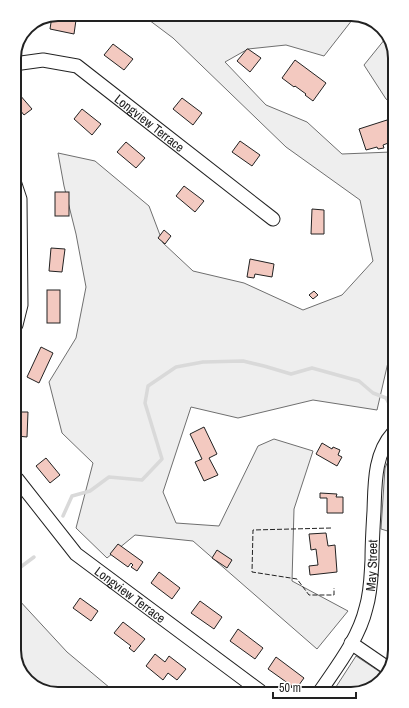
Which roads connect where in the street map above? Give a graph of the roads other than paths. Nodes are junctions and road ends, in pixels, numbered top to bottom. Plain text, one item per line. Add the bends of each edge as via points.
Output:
1 (21, 63) edge
2 (273, 219) dead end
3 (388, 440) edge
4 (21, 484) edge
5 (352, 643) junction
6 (384, 666) edge
7 (255, 687) edge
8 (323, 687) edge

1 - 2 street, Longview Terrace via 43,60 77,66
3 - 5 street, May Street via 378,464 375,486 370,588 360,628
4 - 7 street, Longview Terrace via 76,554
5 - 6 street
5 - 8 street, May Street

